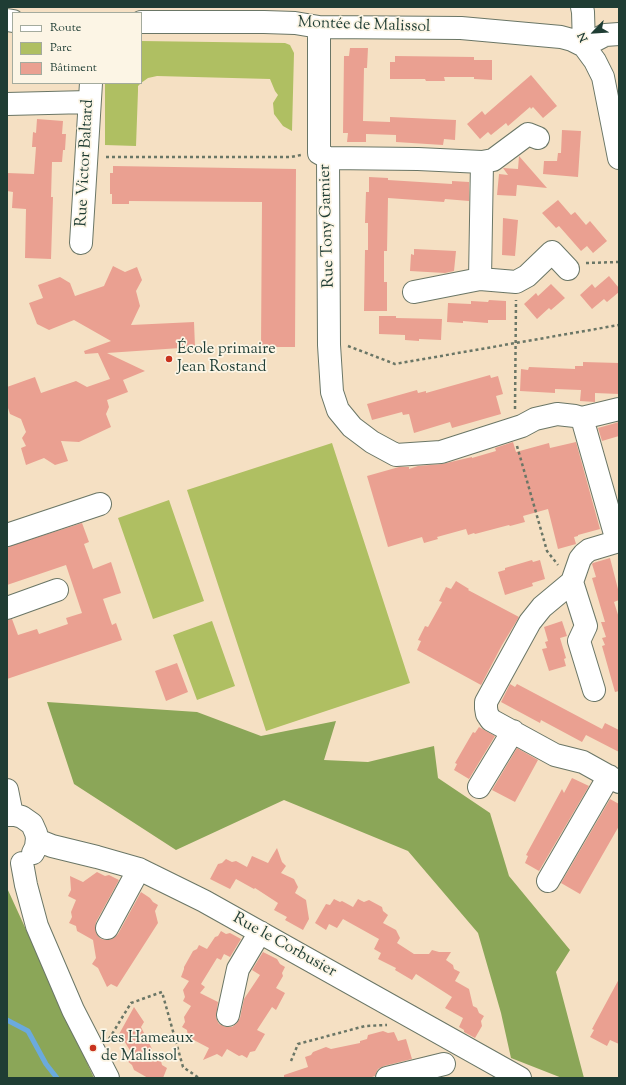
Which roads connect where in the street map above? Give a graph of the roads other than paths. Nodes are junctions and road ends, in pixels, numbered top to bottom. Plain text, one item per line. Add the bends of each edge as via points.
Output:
1 (582, 7) edge
2 (294, 15) edge
3 (142, 22) edge
4 (319, 27) junction
5 (619, 34) edge
6 (584, 46) junction
7 (90, 93) edge
8 (7, 104) edge
9 (538, 138) dead end
10 (324, 155) junction
11 (619, 158) edge
12 (482, 162) junction
13 (81, 243) dead end
14 (568, 269) road end
15 (480, 279) junction
16 (414, 292) dead end
17 (619, 408) edge
18 (582, 418) junction
19 (100, 504) dead end
20 (7, 535) edge
21 (618, 541) edge
22 (572, 582) junction
23 (57, 590) dead end
24 (7, 608) edge
25 (594, 690) dead end
26 (513, 731) junction
27 (614, 779) edge
28 (479, 787) dead end
29 (7, 790) edge
30 (10, 815) edge
31 (37, 840) junction
32 (14, 864) edge
33 (139, 870) junction
34 (548, 881) dead end
35 (108, 928) dead end
36 (260, 932) junction
37 (228, 1015) dead end
38 (437, 1032) junction
39 (446, 1071) edge
40 (108, 1078) edge
41 (387, 1078) edge
42 (520, 1078) edge

1 - 6 street
2 - 3 street, Montée de Malissol
2 - 4 street, Montée de Malissol
4 - 6 street, Montée de Malissol via 461,28 561,37
4 - 10 street, Rue Tony Garnier
5 - 6 street via 605,35
6 - 11 street via 603,77
7 - 8 street
7 - 13 street, Rue Victor Baltard
9 - 12 street via 528,134 493,160
10 - 12 street
10 - 18 street, Rue Tony Garnier via 332,392 338,410 352,427 396,455 441,452 522,426 535,419 557,414
12 - 15 street
14 - 15 street via 552,252 522,280 516,282
15 - 16 street
17 - 18 street
18 - 21 street
19 - 20 street
21 - 22 street via 584,554
22 - 25 street via 586,626 579,641
22 - 26 street via 542,607 530,622 486,702 487,714 491,720
23 - 24 street
26 - 27 street via 555,755 583,762
26 - 28 street
27 - 34 street
29 - 30 street
30 - 31 street via 22,817 32,824
31 - 32 street via 31,856
31 - 33 street, Rue le Corbusier
32 - 40 street via 26,885 36,926 73,1010
33 - 35 street
33 - 36 street, Rue le Corbusier via 204,901
36 - 37 street via 238,969
36 - 38 street, Rue le Corbusier
38 - 39 street
38 - 42 street, Rue le Corbusier
39 - 41 street

